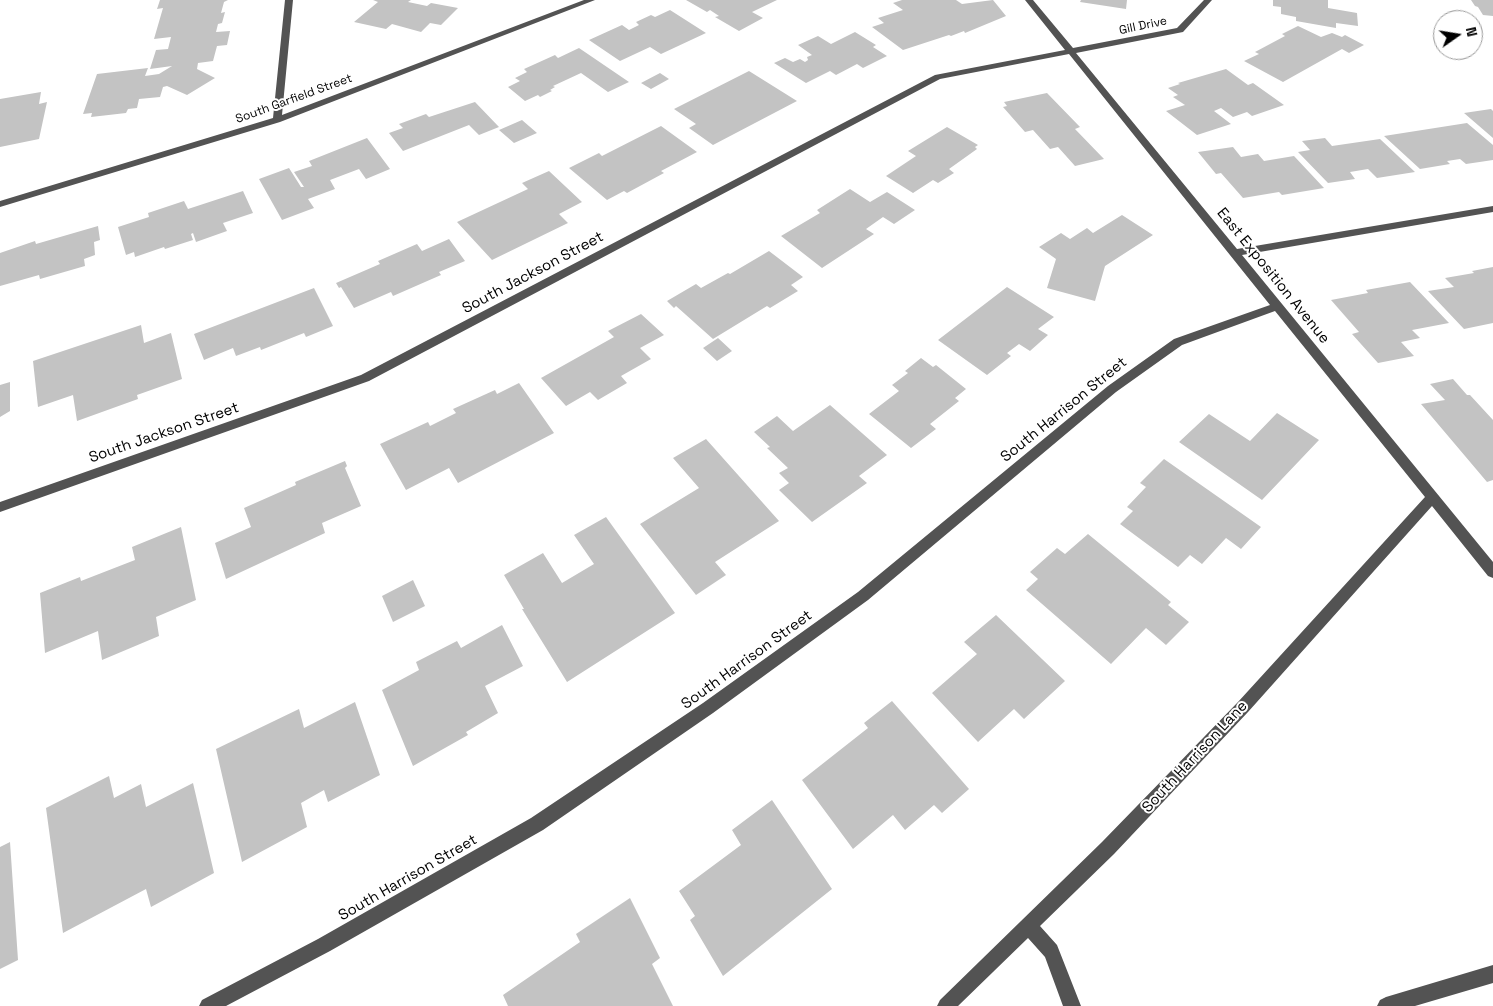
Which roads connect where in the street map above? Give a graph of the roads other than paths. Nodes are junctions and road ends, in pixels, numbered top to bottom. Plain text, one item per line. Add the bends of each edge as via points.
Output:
1 (289, 0) edge
2 (590, 0) edge
3 (1029, 0) edge
4 (1208, 0) edge
5 (1071, 52) junction
6 (277, 120) junction
7 (0, 204) edge
8 (1493, 209) edge
9 (1235, 253) junction
10 (1278, 306) junction
11 (1433, 497) junction
12 (0, 507) edge
13 (1491, 567) edge
14 (1029, 926) junction
15 (1493, 974) edge
16 (208, 1006) edge
17 (946, 1006) edge
18 (1072, 1006) edge
19 (1386, 1006) edge

1 - 6 street
2 - 6 street, South Garfield Street
3 - 5 street, East Exposition Avenue
4 - 5 street, Gill Drive via 1180,30
5 - 9 street, East Exposition Avenue
5 - 12 street, South Jackson Street via 938,77 365,378
6 - 7 street, South Garfield Street
8 - 9 street
9 - 10 street, East Exposition Avenue
10 - 11 street, East Exposition Avenue
10 - 16 street, South Harrison Street via 1178,342 1112,389 863,596 708,708 537,824 324,945
11 - 13 street, East Exposition Avenue
11 - 14 street, South Harrison Lane via 1243,707
14 - 17 street, South Harrison Lane
14 - 18 street via 1051,951
15 - 19 street

